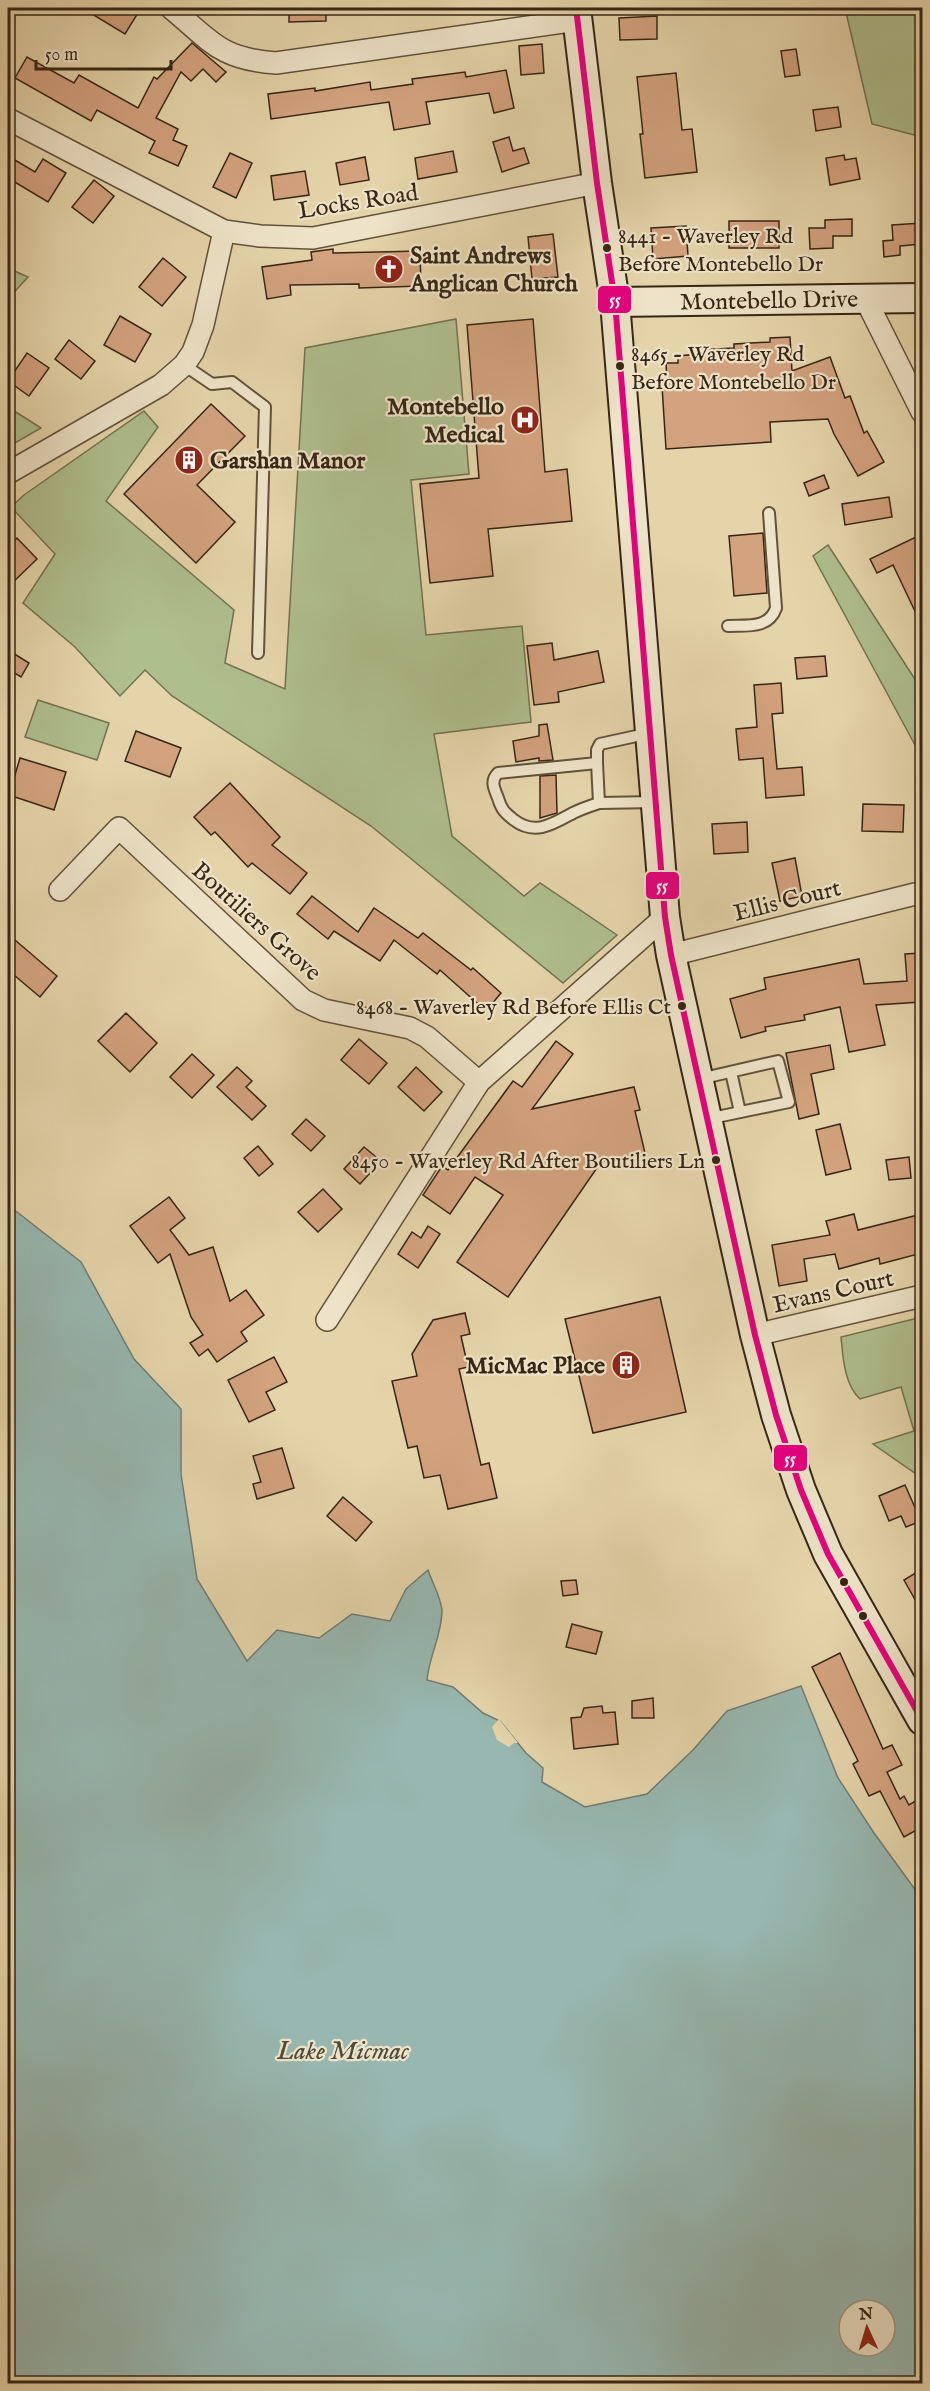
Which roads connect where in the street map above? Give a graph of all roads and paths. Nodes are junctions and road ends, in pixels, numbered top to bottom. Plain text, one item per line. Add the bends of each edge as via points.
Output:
1 (171, 8) edge
2 (577, 14) edge
3 (8, 119) edge
4 (597, 183) junction
5 (224, 231) junction
6 (866, 298) junction
7 (922, 298) edge
8 (615, 302) junction
9 (184, 365) junction
10 (922, 412) edge
11 (8, 473) edge
12 (769, 513) dead end
13 (728, 626) dead end
14 (258, 653) dead end
15 (650, 733) junction
16 (597, 763) junction
17 (656, 802) junction
18 (599, 803) junction
19 (60, 890) dead end
20 (915, 894) dead end
21 (665, 916) junction
22 (671, 955) junction
23 (731, 1072) junction
24 (698, 1079) junction
25 (479, 1082) junction
26 (740, 1112) junction
27 (707, 1119) junction
28 (922, 1296) edge
29 (327, 1320) dead end
30 (755, 1335) junction
31 (916, 1690) edge
32 (922, 1720) edge

1 - 2 street via 217,48 250,61 276,63
2 - 4 main road
3 - 5 street, Locks Road
4 - 5 street, Locks Road via 313,238
4 - 8 main road
5 - 9 street via 203,325
6 - 7 main road, Montebello Drive
6 - 8 main road, Montebello Drive
6 - 10 street
8 - 15 main road
9 - 11 street via 161,385
9 - 14 lane via 212,384 232,382 265,407
12 - 13 lane via 774,616 762,624
15 - 16 lane via 600,744
15 - 17 main road
16 - 18 lane
16 - 18 lane via 498,773 493,783 502,811 522,826 538,829 554,825
17 - 18 lane
17 - 21 main road
19 - 25 street, Boutiliers Grove via 119,828 303,1000 333,1013 410,1028 427,1037
20 - 22 street, Ellis Court
21 - 22 main road
21 - 25 street
22 - 24 main road
23 - 24 lane
23 - 26 lane
23 - 26 lane via 778,1062 789,1101
24 - 27 main road
25 - 29 street
26 - 27 lane
27 - 30 main road
28 - 30 street, Evans Court
30 - 31 main road via 801,1490 828,1554 856,1607
31 - 32 main road

